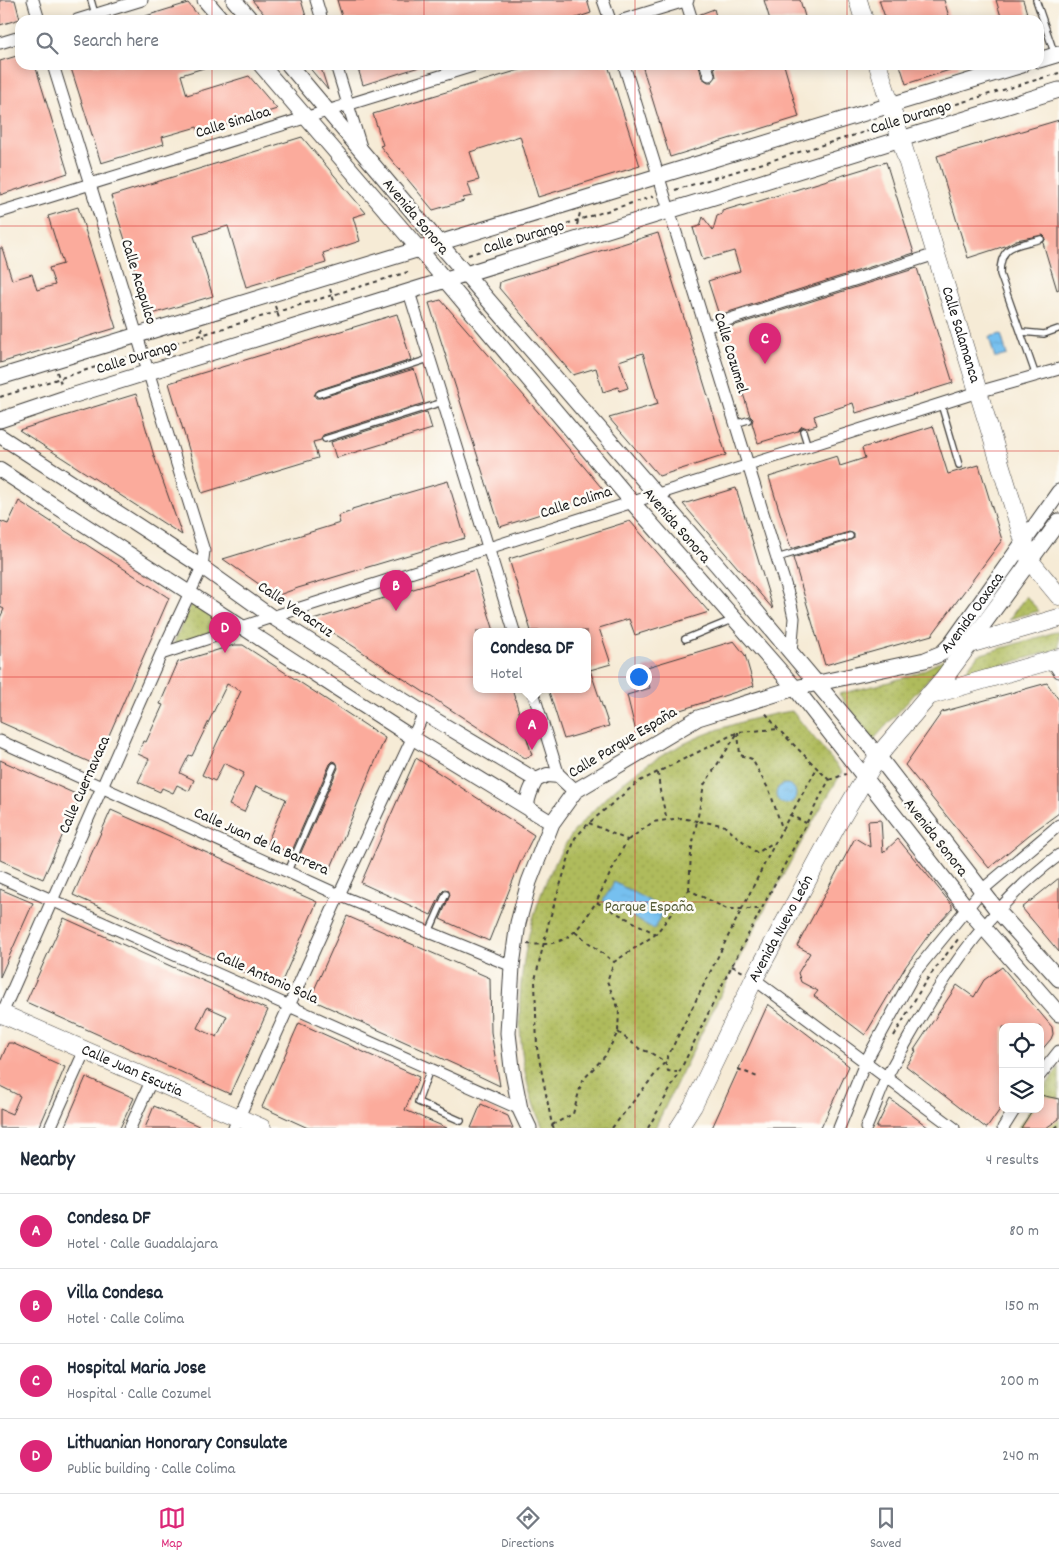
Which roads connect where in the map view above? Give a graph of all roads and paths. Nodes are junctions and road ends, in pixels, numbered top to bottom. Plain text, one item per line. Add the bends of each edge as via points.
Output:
1 (33, 0) edge
2 (91, 0) edge
3 (142, 0) edge
4 (205, 0) edge
5 (234, 0) edge
6 (316, 0) edge
7 (603, 0) edge
8 (687, 0) edge
9 (858, 0) edge
10 (1036, 0) edge
11 (96, 14) junction
12 (38, 15) edge
13 (93, 15) edge
14 (218, 15) edge
15 (247, 15) edge
16 (320, 15) edge
17 (608, 15) edge
18 (639, 15) edge
19 (691, 15) edge
20 (862, 15) edge
21 (1042, 15) edge
22 (1044, 21) edge
23 (15, 38) edge
24 (0, 43) edge
25 (1057, 54) edge
26 (1044, 58) edge
27 (55, 70) edge
28 (265, 70) edge
29 (293, 70) edge
30 (338, 70) edge
31 (460, 70) edge
32 (626, 70) edge
33 (880, 70) edge
34 (1006, 70) edge
35 (1059, 73) edge
36 (1014, 86) junction
37 (1059, 90) edge
38 (1019, 102) junction
39 (348, 104) junction
40 (890, 105) junction
41 (328, 110) junction
42 (307, 117) junction
43 (898, 131) junction
44 (363, 154) junction
45 (658, 176) junction
46 (387, 181) junction
47 (90, 184) junction
48 (370, 191) junction
49 (664, 193) junction
50 (584, 198) junction
51 (669, 211) junction
52 (0, 212) edge
53 (578, 220) junction
54 (499, 224) junction
55 (1041, 239) dead end
56 (571, 241) junction
57 (506, 242) junction
58 (439, 243) junction
59 (419, 249) junction
60 (936, 254) junction
61 (454, 259) junction
62 (512, 260) junction
63 (408, 272) dead end
64 (466, 274) junction
65 (326, 277) junction
66 (446, 280) junction
67 (410, 292) junction
68 (271, 294) junction
69 (332, 295) junction
70 (277, 312) junction
71 (338, 314) junction
72 (197, 316) junction
73 (705, 327) junction
74 (1058, 328) edge
75 (283, 331) junction
76 (1022, 332) junction
77 (203, 334) junction
78 (137, 335) junction
79 (142, 352) junction
80 (209, 354) junction
81 (430, 359) junction
82 (53, 360) junction
83 (1059, 369) edge
84 (148, 373) junction
85 (1036, 376) junction
86 (0, 377) edge
87 (59, 379) junction
88 (978, 392) junction
89 (318, 394) dead end
90 (0, 397) edge
91 (65, 398) junction
92 (442, 402) junction
93 (578, 402) junction
94 (941, 404) junction
95 (560, 417) junction
96 (0, 420) edge
97 (748, 420) dead end
98 (735, 424) junction
99 (803, 431) dead end
100 (0, 436) edge
101 (324, 439) dead end
102 (808, 446) junction
103 (748, 465) junction
104 (959, 465) dead end
105 (0, 470) edge
106 (1059, 492) edge
107 (658, 494) junction
108 (632, 502) junction
109 (1059, 521) edge
110 (850, 536) dead end
111 (1024, 540) junction
112 (488, 548) junction
113 (777, 558) junction
114 (1030, 561) junction
115 (718, 566) junction
116 (202, 567) junction
117 (702, 581) junction
118 (190, 593) junction
119 (1059, 596) edge
120 (272, 617) junction
121 (1059, 618) edge
122 (734, 619) junction
123 (766, 623) junction
124 (244, 627) junction
125 (513, 628) edge
126 (750, 636) junction
127 (685, 638) dead end
128 (969, 644) junction
129 (791, 653) junction
130 (161, 654) junction
131 (1056, 664) edge
132 (817, 683) junction
133 (795, 688) junction
134 (533, 693) edge
135 (928, 696) junction
136 (755, 700) junction
137 (424, 713) junction
138 (778, 729) junction
139 (738, 732) junction
140 (413, 738) junction
141 (0, 741) edge
142 (878, 756) junction
143 (334, 766) dead end
144 (817, 768) junction
145 (658, 772) junction
146 (847, 774) dead end
147 (559, 776) junction
148 (865, 777) junction
149 (536, 780) junction
150 (829, 780) junction
151 (102, 788) junction
152 (575, 791) junction
153 (531, 811) junction
154 (667, 820) junction
155 (697, 821) junction
156 (552, 823) junction
157 (589, 823) junction
158 (806, 823) junction
159 (1059, 825) edge
160 (782, 829) junction
161 (628, 840) junction
162 (1059, 855) edge
163 (288, 871) junction
164 (0, 877) edge
165 (689, 890) junction
166 (982, 890) junction
167 (446, 894) dead end
168 (339, 895) junction
169 (52, 900) junction
170 (596, 902) junction
171 (966, 907) junction
172 (743, 909) junction
173 (761, 909) junction
174 (997, 910) junction
175 (984, 927) junction
176 (429, 932) junction
177 (575, 932) junction
178 (656, 934) junction
179 (515, 944) junction
180 (543, 945) junction
181 (614, 962) junction
182 (512, 966) junction
183 (754, 978) junction
184 (1059, 979) edge
185 (290, 1006) junction
186 (1059, 1014) edge
187 (1, 1015) edge
188 (618, 1032) junction
189 (85, 1050) junction
190 (1059, 1051) edge
191 (665, 1062) junction
192 (865, 1063) junction
193 (430, 1069) junction
194 (738, 1069) dead end
195 (1044, 1070) edge
196 (678, 1072) junction
197 (760, 1078) dead end
198 (886, 1078) junction
199 (152, 1079) junction
200 (693, 1106) junction
201 (520, 1109) junction
202 (1013, 1113) edge
203 (461, 1121) dead end
204 (237, 1123) edge
205 (552, 1125) junction
206 (1059, 1125) edge
207 (50, 1128) edge
208 (130, 1128) edge
209 (262, 1128) edge
210 (529, 1128) edge
211 (554, 1128) edge
212 (612, 1128) edge
213 (648, 1128) edge
214 (679, 1128) edge
215 (687, 1128) edge
216 (839, 1128) edge
217 (866, 1128) edge
218 (954, 1128) edge
219 (1004, 1128) edge
220 (1055, 1128) edge

1 - 12 street
2 - 11 lane
3 - 11 street
4 - 14 main road
5 - 15 main road
6 - 16 street
7 - 17 street
8 - 18 street
8 - 19 street
9 - 20 main road
10 - 21 lane
11 - 13 street
22 - 25 lane
23 - 24 street
25 - 26 main road
27 - 47 street, Calle Acapulco
28 - 42 main road, Avenida Sonora
29 - 41 main road, Avenida Sonora
30 - 39 street
31 - 39 street, Calle Sinaloa
32 - 45 street, Calle Cozumel
33 - 40 main road, Calle Salamanca
34 - 40 main road, Calle Durango
35 - 36 path
36 - 38 path
36 - 43 path
37 - 38 main road, Calle Durango
38 - 43 main road, Calle Durango
39 - 41 street, Calle Sinaloa
39 - 44 street
40 - 43 main road, Calle Salamanca
40 - 45 main road, Calle Durango
41 - 42 street, Calle Sinaloa
41 - 44 main road, Avenida Sonora
42 - 47 street, Calle Sinaloa
42 - 48 main road, Avenida Sonora
43 - 49 path
43 - 51 main road, Calle Durango
43 - 60 main road, Calle Salamanca
44 - 46 main road, Avenida Sonora
45 - 49 street, Calle Cozumel
45 - 50 main road, Calle Durango
46 - 48 main road
46 - 58 main road, Avenida Sonora
47 - 52 street, Calle Sinaloa
47 - 78 street, Calle Acapulco
48 - 59 main road, Avenida Sonora
49 - 51 street, Calle Cozumel
49 - 53 path
50 - 53 path
50 - 54 main road, Calle Durango
51 - 56 main road, Calle Durango
51 - 73 street, Calle Cozumel
53 - 56 path
53 - 57 path
54 - 57 path
54 - 58 main road, Calle Durango
55 - 76 lane via 1006,250 1000,264 1000,274
56 - 62 main road, Calle Durango
57 - 61 path
57 - 62 path
58 - 59 main road, Calle Durango
58 - 61 main road, Avenida Sonora
59 - 65 main road, Calle Durango
59 - 66 main road, Avenida Sonora
60 - 73 street
60 - 88 main road, Calle Salamanca
61 - 64 main road, Avenida Sonora
62 - 64 main road, Calle Durango
63 - 69 path
64 - 66 main road, Calle Durango
64 - 93 main road, Avenida Sonora
65 - 68 main road, Calle Durango
65 - 69 path
66 - 67 main road, Calle Durango
66 - 95 main road, Avenida Sonora
67 - 71 main road, Calle Durango
67 - 81 street
68 - 70 path
68 - 72 main road, Calle Durango
69 - 70 path
69 - 71 path
70 - 75 path
70 - 77 path
71 - 75 main road, Calle Durango
72 - 77 path
72 - 78 main road, Calle Durango
73 - 98 street, Calle Cozumel
74 - 76 lane via 1044,334
75 - 80 main road, Calle Durango
76 - 85 lane
77 - 79 path
77 - 80 path
78 - 79 street, Calle Acapulco
78 - 82 main road, Calle Durango
79 - 84 street, Calle Acapulco
79 - 87 path
80 - 84 main road, Calle Durango
81 - 89 lane
81 - 92 street
82 - 86 main road, Calle Durango
82 - 87 path
83 - 85 street, Calle Colima
84 - 91 main road, Calle Durango
84 - 116 street, Calle Acapulco via 204,551
85 - 88 street, Calle Colima
87 - 90 path
87 - 91 path
88 - 94 street, Calle Colima
88 - 111 main road, Calle Salamanca
91 - 96 main road, Calle Durango
92 - 101 lane
92 - 112 street
93 - 95 main road
93 - 107 main road, Avenida Sonora
94 - 102 street, Calle Colima
94 - 104 lane
95 - 108 main road, Avenida Sonora
97 - 98 lane
98 - 103 street, Calle Cozumel
99 - 102 lane
100 - 116 street, Calle Veracruz
102 - 103 street, Calle Colima
103 - 107 street, Calle Colima
103 - 113 street, Calle Cozumel
105 - 118 street
106 - 111 main road, Avenida Oaxaca
107 - 108 street, Calle Colima
107 - 115 main road, Avenida Sonora
108 - 112 street, Calle Colima
108 - 117 main road, Avenida Sonora
109 - 114 main road, Avenida Oaxaca
110 - 113 lane
111 - 114 main road, Calle Salamanca
111 - 132 main road, Avenida Oaxaca via 942,653 924,660
112 - 120 street, Calle Colima
112 - 125 street
113 - 129 street, Calle Cozumel via 794,618
114 - 119 main road, Calle Salamanca
114 - 128 main road, Avenida Oaxaca
115 - 117 main road
115 - 123 main road, Avenida Sonora
116 - 118 street, Calle Cuernavaca
116 - 120 street, Calle Veracruz
117 - 122 main road, Avenida Sonora
118 - 124 street
118 - 130 street, Calle Cuernavaca
120 - 124 street, Calle Colima
120 - 137 street, Calle Veracruz
121 - 128 main road
122 - 126 main road, Avenida Sonora
122 - 127 lane
123 - 126 main road
123 - 129 main road, Avenida Sonora
124 - 130 street, Calle Colima
124 - 140 street
126 - 133 main road, Avenida Sonora
128 - 135 main road, Avenida Oaxaca
129 - 132 main road, Avenida Sonora
130 - 151 street, Calle Cuernavaca
131 - 135 main road
132 - 133 main road, Avenida Oaxaca
132 - 142 main road, Avenida Sonora
133 - 136 main road, Calle Parque España
133 - 148 main road, Avenida Sonora
134 - 147 street
135 - 142 main road, Avenida Oaxaca
136 - 138 path
136 - 152 main road, Calle Parque España via 698,718
137 - 140 street
137 - 149 street, Calle Veracruz
138 - 139 path
138 - 144 path
139 - 145 path
139 - 155 path via 704,785
139 - 160 path via 740,755 752,759 770,792
140 - 153 street
140 - 168 street
141 - 151 street, Calle Juan de la Barrera
142 - 148 main road, Avenida Nuevo León
142 - 166 main road, Avenida Sonora
143 - 163 lane
144 - 150 path
144 - 160 path
145 - 154 path
145 - 157 path via 638,782
146 - 150 path
147 - 149 street via 547,775
147 - 152 street
148 - 171 main road, Avenida Sonora
148 - 183 main road, Avenida Nuevo León
149 - 153 street via 527,799
150 - 158 path
151 - 163 street, Calle Juan de la Barrera
151 - 169 street, Calle Cuernavaca
152 - 156 main road, Calle Parque España
153 - 156 street
154 - 155 path
154 - 161 path via 653,822
155 - 160 path via 723,825 757,853 774,842
155 - 165 path
156 - 179 main road, Calle Parque España via 529,882
157 - 161 path
157 - 180 path via 575,838
158 - 160 path via 790,815
158 - 173 path
159 - 166 street
160 - 172 path
161 - 170 path
162 - 174 street
163 - 168 street, Calle Juan de la Barrera
164 - 169 street, Calle Antonio Sola
165 - 172 path via 727,909
165 - 178 path
166 - 171 street
166 - 174 main road, Avenida Sonora
167 - 176 lane
168 - 176 street, Calle Juan de la Barrera
168 - 185 street
169 - 185 street, Calle Antonio Sola
169 - 187 street, Calle Cuernavaca
170 - 177 path
170 - 178 path
171 - 175 main road, Avenida Sonora
171 - 192 street via 915,972
172 - 173 path
172 - 191 path
173 - 196 path
174 - 175 street
174 - 184 main road, Avenida Sonora
175 - 186 main road, Avenida Sonora
175 - 198 street via 928,1005
176 - 182 street, Calle Juan de la Barrera
177 - 180 path via 559,942
177 - 181 path
178 - 181 path
179 - 180 path
179 - 182 main road, Calle Parque España
180 - 205 path via 535,980 537,1048
181 - 188 path via 607,981 618,1010
182 - 201 main road, Calle Parque España via 508,1033
183 - 192 street
183 - 200 main road, Avenida Nuevo León
185 - 193 street, Calle Antonio Sola
185 - 204 street
187 - 189 main road, Calle Juan Escutia
188 - 191 path
188 - 205 path via 605,1056 582,1081 573,1114
189 - 199 main road, Calle Juan Escutia
189 - 207 street
190 - 195 street
191 - 196 path via 668,1071
191 - 212 path
192 - 198 street
192 - 216 street
193 - 201 street, Calle Antonio Sola
193 - 203 lane via 418,1102
194 - 197 path
196 - 213 path
198 - 217 street
198 - 218 street
199 - 204 main road, Calle Juan Escutia
199 - 208 street
200 - 214 main road, Avenida Nuevo León
200 - 215 main road, Avenida Nuevo León
201 - 210 main road, Calle Parque España
202 - 219 street
204 - 209 main road, Calle Juan Escutia
205 - 211 path
206 - 220 path

